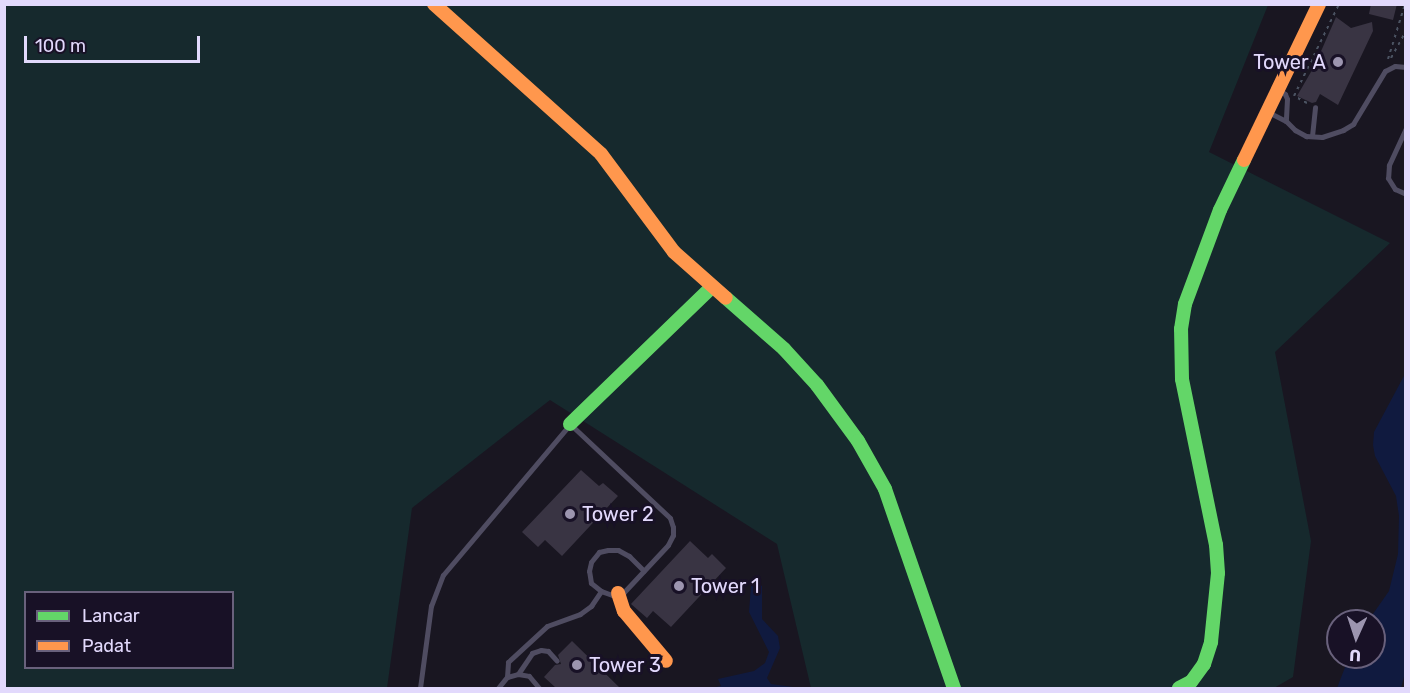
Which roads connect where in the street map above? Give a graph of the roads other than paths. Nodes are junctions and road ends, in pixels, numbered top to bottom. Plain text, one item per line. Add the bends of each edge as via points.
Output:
1 (434, 4) edge
2 (1319, 4) edge
3 (1406, 67) edge
4 (1278, 89) junction
5 (1315, 107) road end
6 (1266, 111) junction
7 (1286, 121) junction
8 (1406, 128) edge
9 (1312, 136) junction
10 (1406, 194) edge
11 (712, 287) junction
12 (570, 424) junction
13 (644, 571) junction
14 (601, 591) junction
15 (618, 593) junction
16 (557, 661) dead end
17 (666, 661) dead end
18 (518, 674) junction
19 (507, 677) junction
20 (420, 688) edge
21 (498, 688) edge
22 (539, 688) edge
23 (954, 688) edge
24 (1179, 688) edge

1 - 11 street via 601,154 674,252
2 - 4 street
3 - 9 lane via 1395,66 1385,71 1353,124
4 - 6 street
4 - 7 lane via 1287,99
5 - 9 lane
6 - 7 lane
6 - 24 street via 1220,210 1185,304 1181,329 1182,379 1216,545 1218,573 1211,642 1204,664 1191,682
7 - 9 lane via 1295,130
8 - 10 lane via 1389,165 1388,178 1395,189
11 - 12 street
11 - 23 street via 784,349 817,385 858,441 885,489
12 - 13 lane via 670,518 674,535
12 - 20 lane via 443,575 431,606
13 - 14 lane via 618,550 599,552 589,571 591,583
13 - 15 lane via 624,592
14 - 15 lane
14 - 19 lane via 580,614 547,626 508,662
15 - 17 street via 624,611
16 - 18 lane via 548,651 532,653
18 - 19 lane
18 - 22 lane via 529,676
19 - 21 lane

